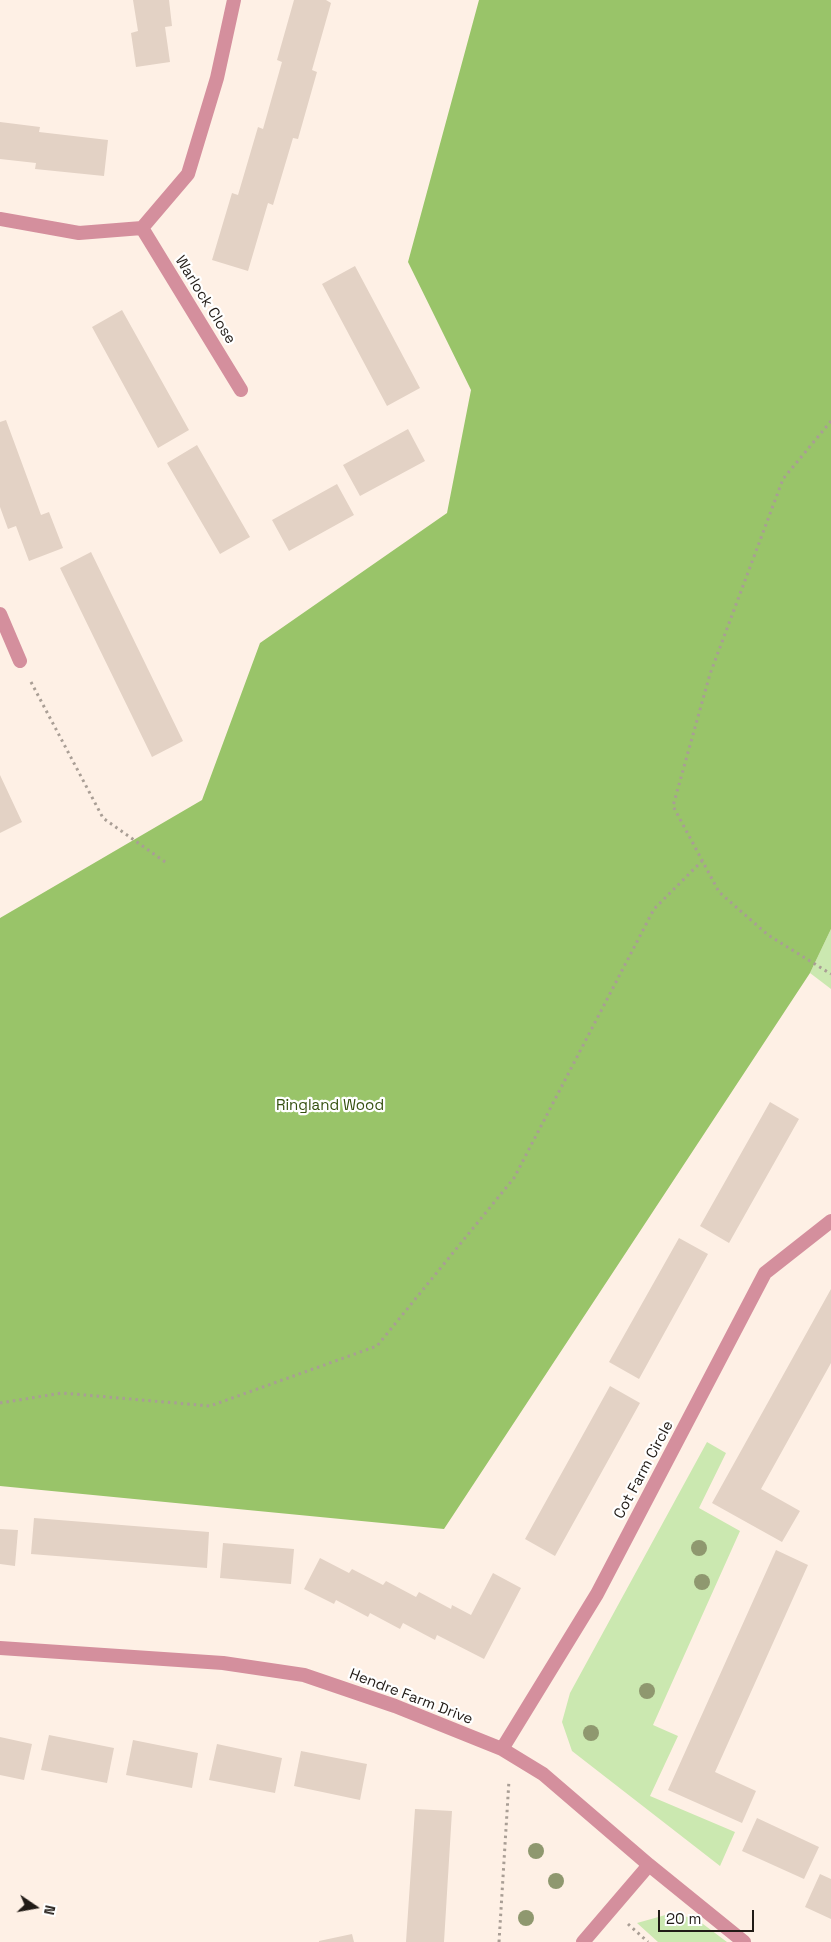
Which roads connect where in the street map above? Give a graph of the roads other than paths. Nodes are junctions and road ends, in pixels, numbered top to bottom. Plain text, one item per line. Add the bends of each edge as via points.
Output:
1 (234, 0) edge
2 (0, 219) edge
3 (142, 228) junction
4 (241, 390) dead end
5 (0, 614) edge
6 (20, 661) road end
7 (831, 1221) edge
8 (0, 1648) edge
9 (506, 1752) junction
10 (648, 1866) junction
11 (582, 1942) edge
12 (744, 1942) edge

1 - 3 street via 217,78 188,174
2 - 3 street via 79,232
3 - 4 street, Warlock Close
5 - 6 street
7 - 9 street, Cot Farm Circle via 765,1273 597,1594
8 - 9 street, Hendre Farm Drive via 223,1663 304,1675 395,1706
9 - 10 street, Hendre Farm Drive via 543,1774
10 - 11 street
10 - 12 street, Hendre Farm Drive

